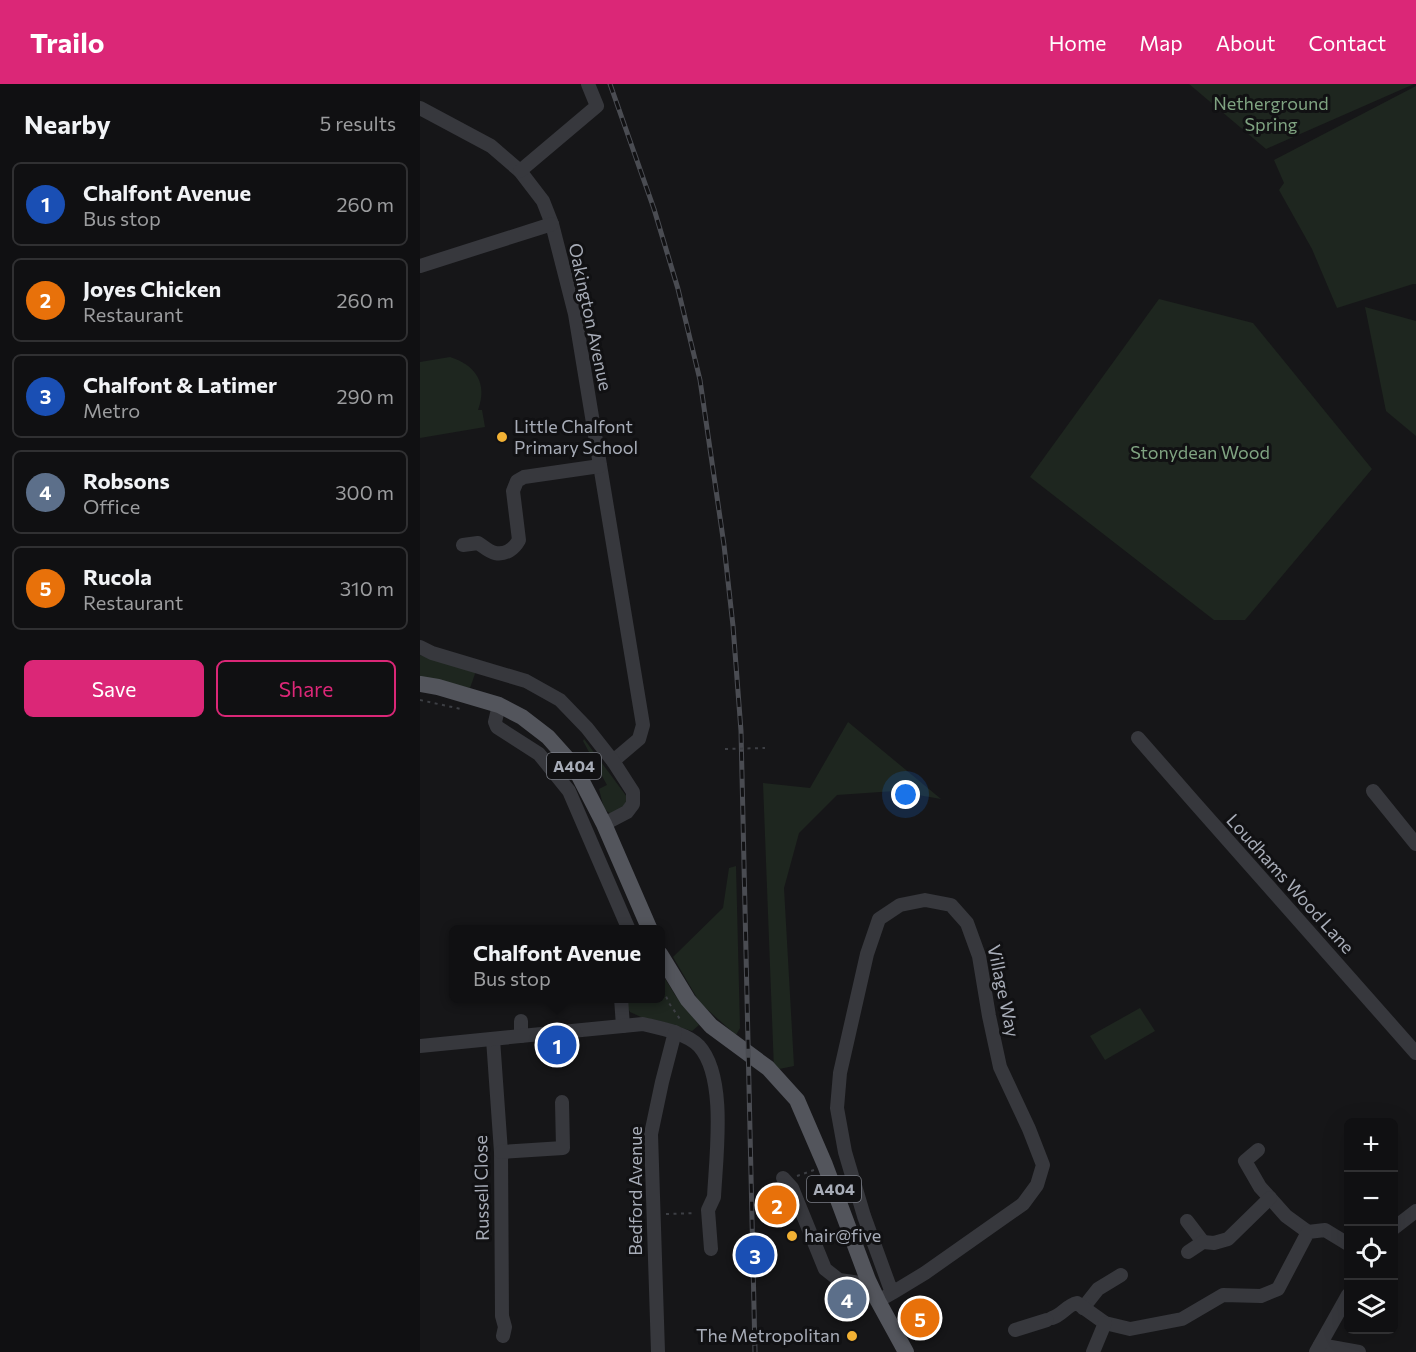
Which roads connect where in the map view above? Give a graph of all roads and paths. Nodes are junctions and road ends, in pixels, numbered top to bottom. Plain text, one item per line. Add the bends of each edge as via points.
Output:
1 (588, 84) edge
2 (420, 108) edge
3 (520, 171) junction
4 (552, 224) junction
5 (420, 266) edge
6 (600, 466) junction
7 (463, 545) dead end
8 (420, 647) edge
9 (420, 684) edge
10 (499, 705) junction
11 (1138, 738) dead end
12 (765, 748) dead end
13 (725, 749) dead end
14 (613, 761) junction
15 (1373, 791) dead end
16 (604, 824) junction
17 (1416, 844) edge
18 (627, 925) edge
19 (648, 925) edge
20 (665, 962) edge
21 (665, 994) edge
22 (621, 1003) edge
23 (521, 1021) dead end
24 (623, 1026) junction
25 (680, 1028) junction
26 (521, 1036) junction
27 (493, 1039) junction
28 (420, 1046) edge
29 (1416, 1053) edge
30 (562, 1102) dead end
31 (1258, 1150) dead end
32 (501, 1152) junction
33 (806, 1173) dead end
34 (819, 1174) dead end
35 (783, 1178) dead end
36 (1270, 1198) junction
37 (1416, 1211) edge
38 (689, 1213) dead end
39 (652, 1215) junction
40 (1187, 1221) dead end
41 (1397, 1226) edge
42 (1308, 1232) junction
43 (1203, 1242) junction
44 (1344, 1242) edge
45 (711, 1249) dead end
46 (1188, 1252) dead end
47 (1121, 1275) dead end
48 (868, 1280) junction
49 (885, 1297) junction
50 (1344, 1302) edge
51 (1082, 1307) junction
52 (1105, 1323) junction
53 (1015, 1330) dead end
54 (503, 1336) dead end
55 (1318, 1348) edge
56 (658, 1352) edge
57 (906, 1352) edge
58 (1094, 1352) edge
59 (1359, 1352) edge

1 - 3 street via 597,106
2 - 3 street, Oakington Avenue via 490,146
3 - 4 street, Oakington Avenue via 543,201
4 - 5 street
4 - 6 street, Oakington Avenue via 575,314
6 - 7 street via 517,481 513,491 519,540 515,547 494,553 478,543
6 - 14 street, Oakington Avenue via 644,726 639,739
8 - 14 street via 526,681 560,700
9 - 10 main road, A404
10 - 16 main road, A404 via 548,737 574,766
10 - 18 street via 497,727 539,754 569,791
11 - 29 street, Loudhams Wood Lane
12 - 13 path, bridge
14 - 16 street via 633,792 633,804 627,812
15 - 17 street
16 - 19 main road, A404
20 - 48 main road, A404 via 688,1000 711,1026 768,1068 797,1100
21 - 25 path via 679,1018
22 - 24 street
23 - 26 street
24 - 25 street
24 - 26 street
25 - 39 street, Bedford Avenue via 662,1082 651,1134
25 - 45 street via 698,1045 711,1066 718,1100 714,1197 708,1210
26 - 27 street
27 - 28 street
27 - 32 street, Russell Close
30 - 32 street via 563,1148
31 - 36 street via 1245,1161
32 - 54 street, Russell Close
33 - 34 path via 817,1169
35 - 48 street via 792,1188 825,1269 839,1280
36 - 42 street
36 - 43 street via 1228,1239
37 - 41 street
38 - 39 path
39 - 56 street, Bedford Avenue
40 - 43 street
42 - 44 street via 1325,1230
42 - 52 street via 1278,1288 1261,1296 1223,1295 1182,1319 1130,1329
43 - 46 street
47 - 51 street via 1098,1289
48 - 49 main road, A404
49 - 49 street, Village Way via 1023,1204 1037,1185 1043,1165 1000,1067 979,956 967,923 951,905 925,900 900,905 879,919 867,954 840,1073 837,1108 845,1152
49 - 57 main road, A404
50 - 55 street
51 - 52 street
51 - 53 street via 1071,1304 1059,1316
52 - 58 street
55 - 59 street

